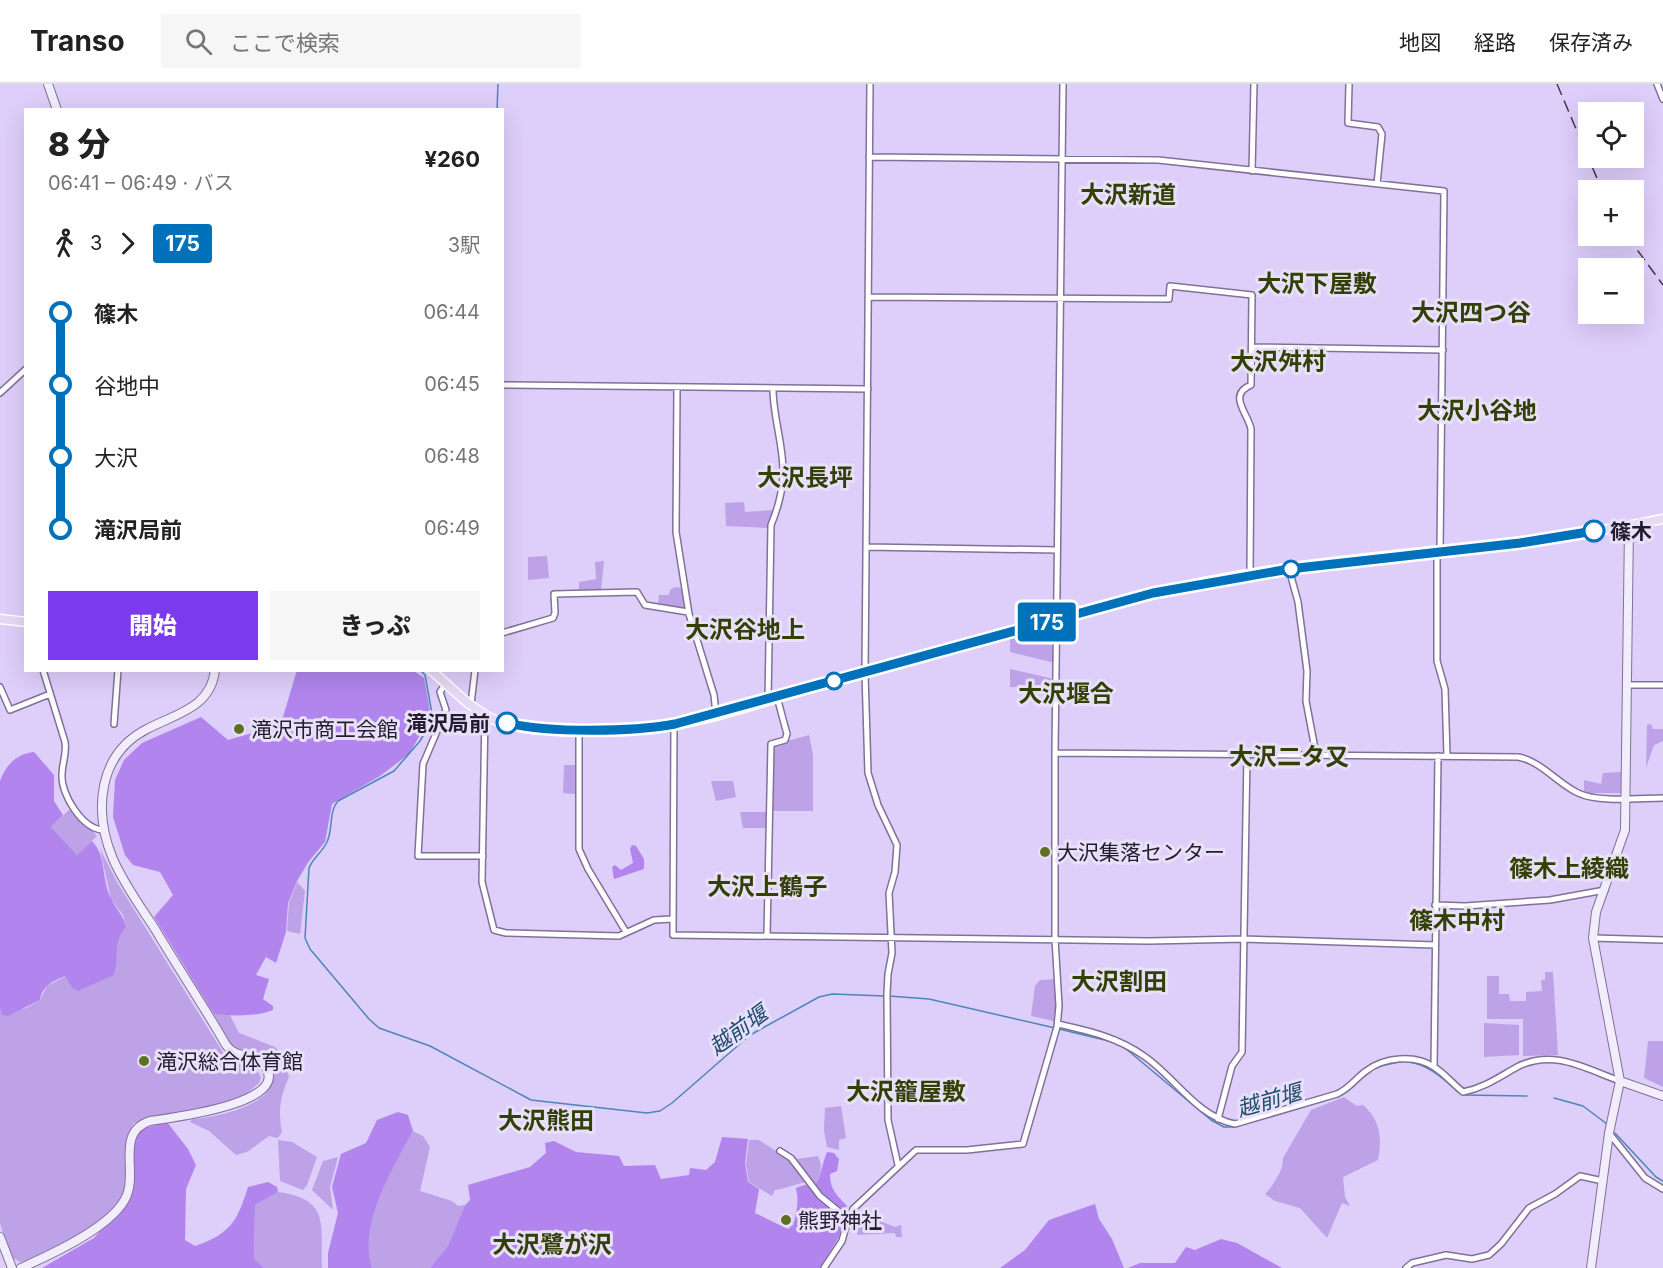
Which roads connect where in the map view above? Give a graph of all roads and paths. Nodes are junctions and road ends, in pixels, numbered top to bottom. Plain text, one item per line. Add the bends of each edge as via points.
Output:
1 (48, 84) edge
2 (870, 84) edge
3 (1063, 84) edge
4 (1254, 84) edge
5 (1349, 84) edge
6 (1657, 84) edge
7 (1663, 99) edge
8 (56, 108) edge
9 (870, 156) junction
10 (1063, 159) junction
11 (1252, 171) junction
12 (1377, 184) junction
13 (868, 297) junction
14 (1062, 298) junction
15 (1252, 347) junction
16 (1443, 350) junction
17 (24, 371) edge
18 (504, 385) edge
19 (677, 388) junction
20 (772, 389) junction
21 (868, 390) junction
22 (0, 393) edge
23 (1663, 519) edge
24 (1629, 526) junction
25 (866, 548) junction
26 (1058, 550) junction
27 (1439, 550) junction
28 (1289, 569) junction
29 (1250, 575) junction
30 (688, 612) junction
31 (1059, 618) junction
32 (0, 619) edge
33 (24, 622) edge
34 (504, 632) edge
35 (44, 672) edge
36 (118, 672) edge
37 (215, 672) edge
38 (433, 672) edge
39 (475, 672) edge
40 (865, 672) junction
41 (446, 683) junction
42 (1627, 685) junction
43 (1663, 685) edge
44 (0, 687) edge
45 (50, 694) junction
46 (777, 697) junction
47 (768, 700) junction
48 (471, 704) junction
49 (485, 714) junction
50 (716, 714) junction
51 (114, 724) dead end
52 (675, 724) junction
53 (579, 729) junction
54 (1055, 753) junction
55 (1247, 754) junction
56 (1316, 754) junction
57 (1438, 756) junction
58 (1447, 756) junction
59 (1626, 798) junction
60 (1663, 798) edge
61 (104, 830) junction
62 (483, 856) junction
63 (1605, 890) junction
64 (1435, 905) junction
65 (672, 919) junction
66 (626, 932) junction
67 (767, 935) junction
68 (891, 936) junction
69 (1055, 939) junction
70 (1244, 939) junction
71 (1593, 939) junction
72 (1663, 940) edge
73 (1435, 945) junction
74 (1057, 1027) junction
75 (1434, 1066) junction
76 (1620, 1081) junction
77 (1663, 1096) edge
78 (1218, 1119) junction
79 (1609, 1133) junction
80 (780, 1151) dead end
81 (898, 1165) junction
82 (1603, 1181) junction
83 (1663, 1189) edge
84 (848, 1219) junction
85 (1, 1242) edge
86 (12, 1268) edge
87 (21, 1268) edge
88 (824, 1268) edge
89 (1406, 1268) edge
90 (1591, 1268) edge

1 - 8 street
2 - 9 street
3 - 10 street
4 - 11 street
5 - 12 street via 1348,123 1378,127 1382,134
6 - 7 street
9 - 10 street
9 - 13 street
10 - 11 street via 1158,160
10 - 14 street
11 - 12 street
12 - 16 street via 1444,191
13 - 14 street
13 - 21 street
14 - 15 street via 1169,299 1170,286 1252,295
14 - 26 street
15 - 16 street
15 - 29 street via 1251,385 1239,397 1251,429
16 - 27 street
17 - 22 street
18 - 19 street
19 - 20 street
19 - 30 street via 676,532
20 - 21 street
20 - 47 street via 783,477 779,507 771,525
21 - 25 street
23 - 24 main road
24 - 27 main road via 1520,543
24 - 42 street
25 - 26 street
25 - 40 street
26 - 31 street
27 - 28 main road
27 - 58 street via 1437,661 1445,689
28 - 29 main road
28 - 56 street via 1298,602 1307,671 1306,701
29 - 31 main road via 1153,593
30 - 34 street via 645,605 637,592 554,594 553,618
30 - 50 street via 714,695
31 - 40 main road
31 - 54 street
32 - 33 main road
35 - 45 street
36 - 51 street
37 - 61 street via 214,681 196,706 130,738 116,754 103,786
38 - 41 main road
39 - 48 street
40 - 46 main road
40 - 68 street via 868,773 897,845 889,893
41 - 48 main road
41 - 62 street via 440,692 446,710 420,777 418,856
42 - 43 street
42 - 59 street
44 - 45 street via 10,710
45 - 61 street via 66,750 62,775 65,794 94,829
46 - 47 main road
46 - 67 street via 787,734 785,740 771,744
47 - 50 main road
48 - 49 main road
49 - 53 main road via 518,726
49 - 62 street
50 - 52 main road
52 - 53 main road
52 - 65 street
53 - 66 street via 579,849
54 - 55 street
54 - 69 street
55 - 56 street
55 - 70 street
56 - 57 street
57 - 58 street
57 - 64 street
58 - 59 street via 1524,758 1580,794
59 - 60 street
59 - 63 street via 1625,830
61 - 87 street via 113,858 134,898 226,1045 238,1056 264,1064 268,1081 262,1090 235,1104 138,1126 129,1148 127,1194 120,1206 87,1233
62 - 66 street via 482,882 494,930 619,936
63 - 64 street via 1540,901
63 - 71 street via 1596,912
64 - 73 street
65 - 66 street via 654,920
65 - 67 street via 673,935
67 - 68 street
68 - 69 street
68 - 81 street via 887,996 888,1120
69 - 70 street
69 - 74 street via 1059,978
70 - 73 street
70 - 78 street via 1242,1052 1232,1066
71 - 72 street
71 - 76 street
73 - 75 street
74 - 78 street via 1125,1043 1147,1057
74 - 81 street via 1023,1143 967,1150 916,1150
75 - 76 street via 1463,1092 1478,1089 1520,1065 1548,1059 1561,1059
75 - 78 street via 1407,1059 1385,1062 1366,1071 1337,1094 1236,1124
76 - 77 street
76 - 79 street
79 - 82 street
79 - 83 street via 1645,1178
80 - 84 street via 791,1158 820,1196
81 - 84 street via 853,1209
82 - 89 street via 1580,1176 1535,1203 1501,1244 1482,1258 1446,1255
82 - 90 street
84 - 88 street via 842,1241
85 - 86 street

